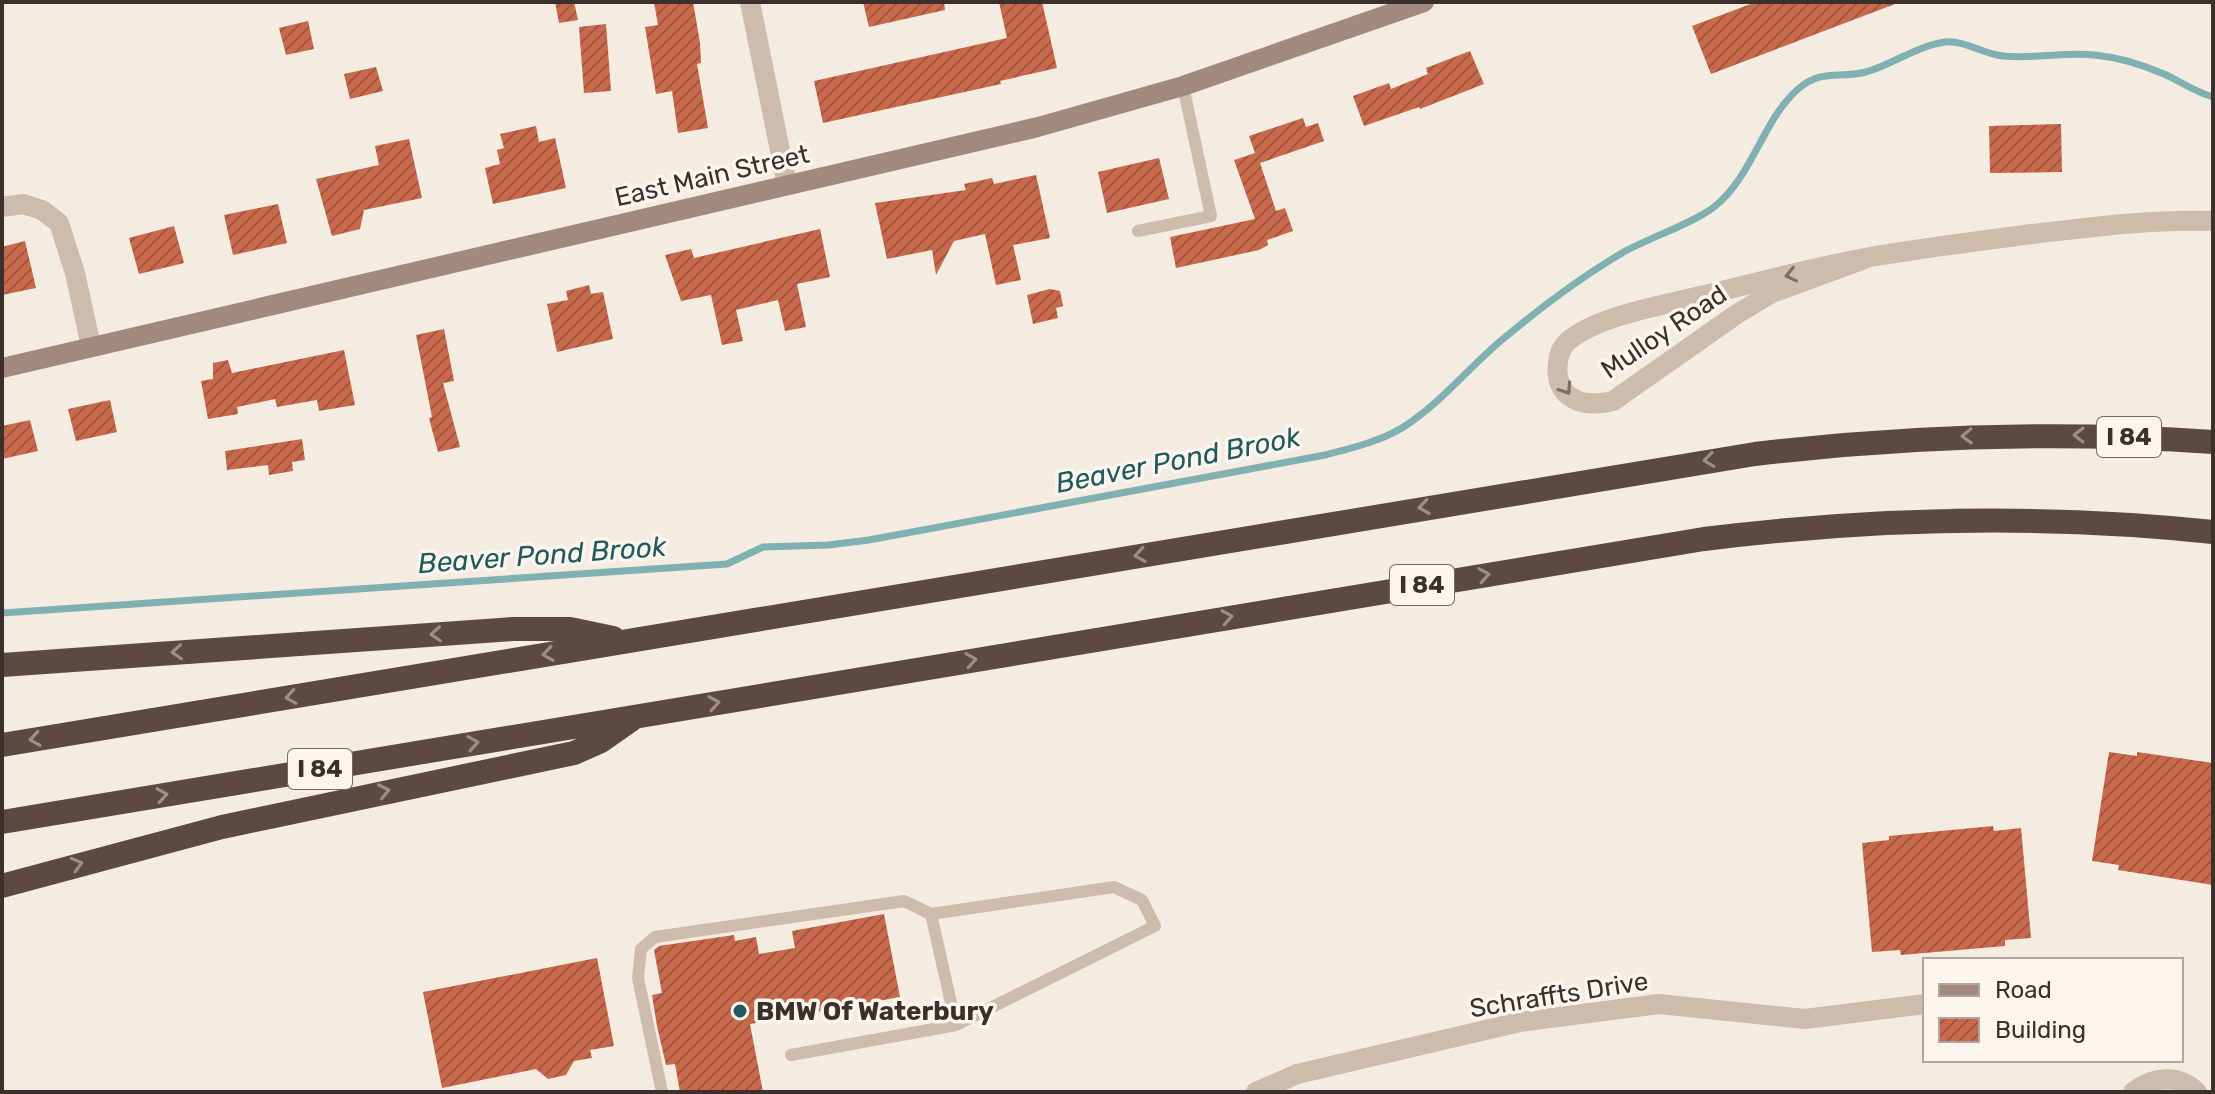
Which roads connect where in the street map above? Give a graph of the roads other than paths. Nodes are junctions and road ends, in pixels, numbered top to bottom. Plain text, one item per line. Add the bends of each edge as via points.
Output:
1 (750, 2) edge
2 (1424, 2) edge
3 (1183, 86) junction
4 (787, 185) junction
5 (2, 207) edge
6 (2213, 221) edge
7 (1138, 231) dead end
8 (1867, 258) junction
9 (91, 346) junction
10 (2, 368) edge
11 (2213, 442) edge
12 (2213, 532) edge
13 (625, 641) junction
14 (2, 665) edge
15 (638, 716) junction
16 (2, 745) edge
17 (2, 822) edge
18 (2, 886) edge
19 (931, 914) junction
20 (1923, 1004) edge
21 (956, 1025) junction
22 (791, 1055) dead end
23 (2150, 1062) edge
24 (2161, 1078) junction
25 (662, 1092) edge
26 (1256, 1092) edge
27 (2133, 1092) edge
28 (2197, 1092) edge

1 - 4 street
2 - 3 main road, East Main Street
3 - 4 main road, East Main Street via 1038,127
3 - 7 lane via 1211,216
4 - 9 main road, East Main Street
5 - 9 street via 23,204 59,223
6 - 8 street, Mulloy Road via 2119,224
8 -> 8 street, Mulloy Road via 1600,323 1565,343 1556,372 1575,402 1613,401 1772,293
9 - 10 main road, East Main Street
11 -> 13 highway, I 84 via 1972,436 1755,454
15 -> 12 highway, I 84 via 1763,532 2006,520
13 -> 14 highway via 570,629 513,629
13 -> 16 highway, I 84
17 -> 15 highway, I 84
18 -> 15 highway via 222,827 574,753
19 - 21 lane
19 - 21 lane via 1114,887 1142,900 1155,926
19 - 25 lane via 904,901 655,937 641,949 638,978
20 - 26 street, Schraffts Drive via 1805,1019 1659,1004 1520,1022 1297,1074
21 - 22 lane
23 - 24 street
24 - 27 street
24 - 28 street

